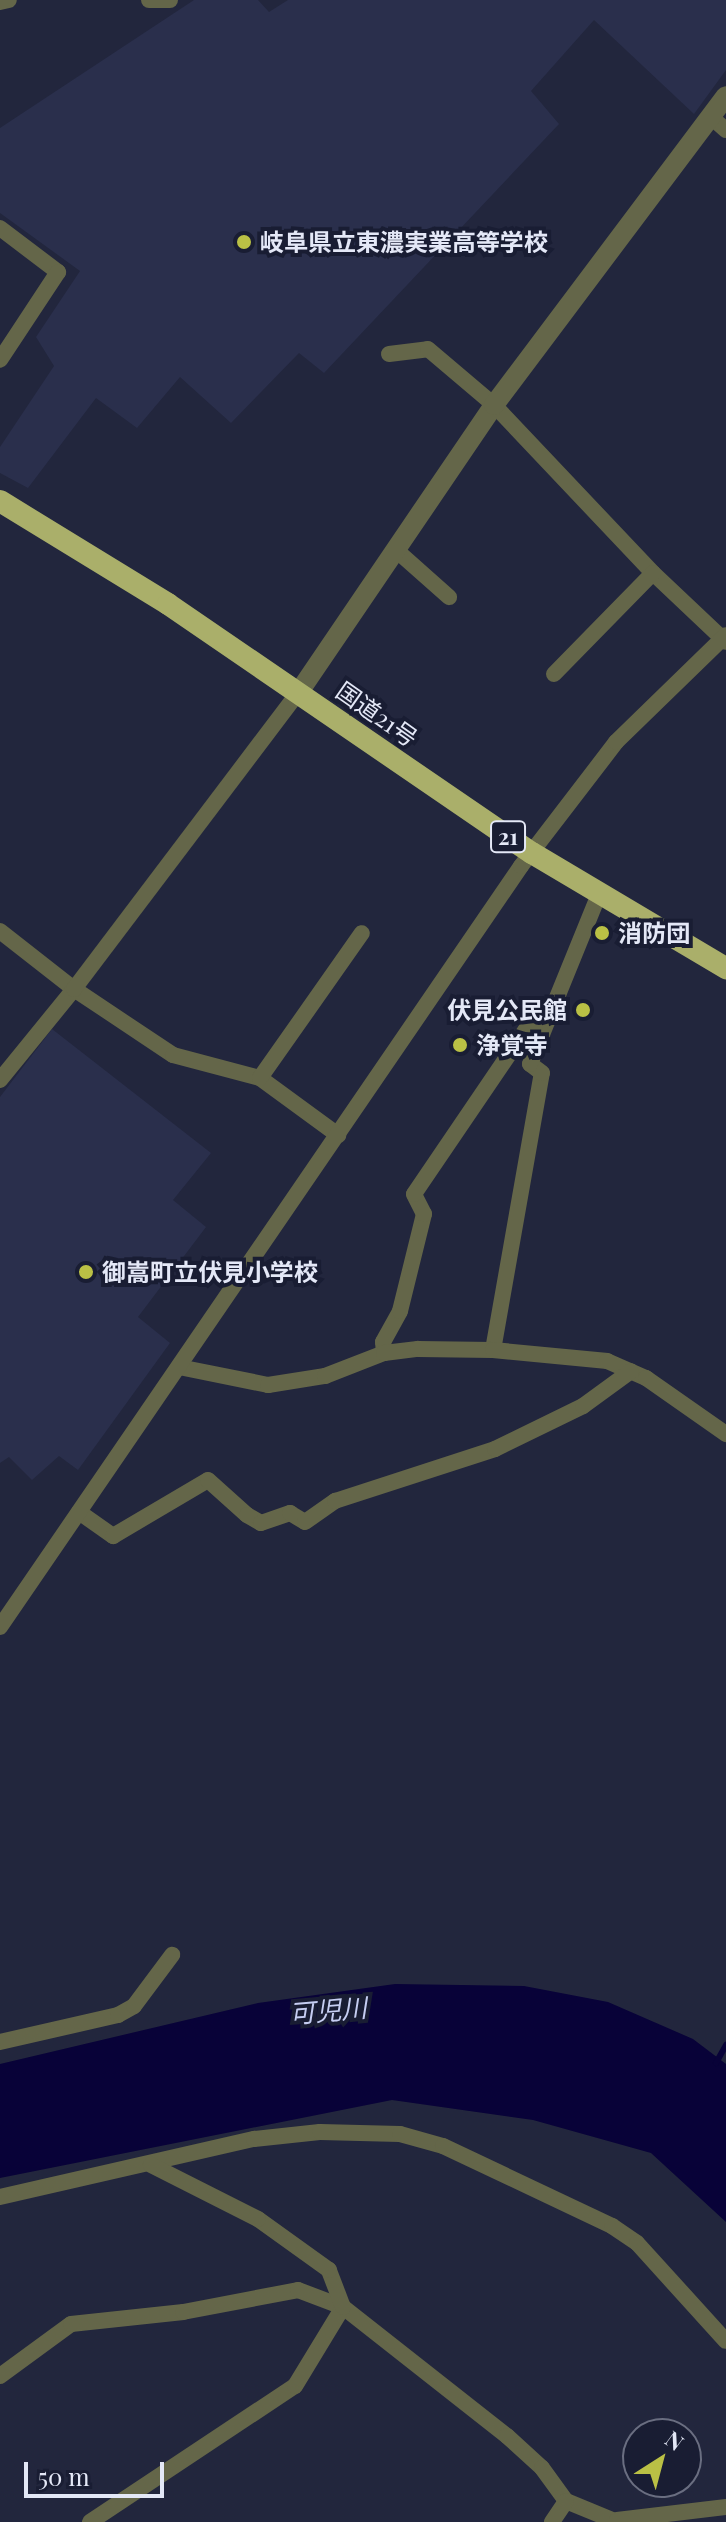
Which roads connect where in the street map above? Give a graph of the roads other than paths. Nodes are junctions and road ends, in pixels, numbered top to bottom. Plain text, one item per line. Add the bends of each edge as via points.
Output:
1 (9, 0) edge
2 (149, 0) edge
3 (170, 0) edge
4 (0, 2) edge
5 (726, 96) edge
6 (718, 123) edge
7 (0, 228) edge
8 (389, 354) dead end
9 (0, 360) edge
10 (494, 405) junction
11 (0, 501) edge
12 (396, 550) junction
13 (653, 573) junction
14 (449, 597) dead end
15 (724, 639) edge
16 (554, 674) dead end
17 (299, 692) junction
18 (532, 853) junction
19 (600, 892) junction
20 (0, 931) edge
21 (362, 933) dead end
22 (726, 968) edge
23 (74, 989) junction
24 (541, 1032) junction
25 (260, 1078) junction
26 (0, 1080) edge
27 (338, 1135) junction
28 (493, 1350) junction
29 (384, 1353) junction
30 (179, 1367) junction
31 (631, 1371) junction
32 (726, 1434) edge
33 (79, 1512) junction
34 (0, 1627) edge
35 (172, 1955) dead end
36 (0, 2042) edge
37 (151, 2165) junction
38 (0, 2197) edge
39 (343, 2307) junction
40 (726, 2341) edge
41 (0, 2376) edge
42 (566, 2501) junction
43 (726, 2507) edge
44 (617, 2521) edge
45 (90, 2522) edge
46 (552, 2522) edge

1 - 4 street
2 - 3 street
5 - 6 street
6 - 10 street
7 - 9 street via 58,272
8 - 10 street via 428,349
10 - 12 street
10 - 13 street
11 - 17 highway, 国道21号 / 21
12 - 14 street
12 - 17 street
13 - 15 street
13 - 16 street
15 - 18 street via 616,742
17 - 18 highway, 国道21号 / 21
17 - 23 street
18 - 19 highway, 国道21号 / 21
18 - 27 street
19 - 22 highway, 国道21号 / 21
19 - 24 street
20 - 23 street
21 - 25 street
23 - 25 street via 173,1055
23 - 26 street
24 - 28 street via 530,1064 542,1073
24 - 29 street via 526,1029 414,1194 424,1214 400,1311 383,1342
25 - 27 street
27 - 30 street
28 - 29 street
28 - 31 street via 607,1361
29 - 30 street via 325,1376 268,1385
30 - 33 street
31 - 32 street
31 - 33 street via 583,1406 495,1449 335,1501 305,1522 290,1513 261,1523 208,1480 113,1536
33 - 34 street
35 - 36 street via 134,2006 118,2015
37 - 38 street
37 - 39 street via 258,2219 329,2270
37 - 40 street via 254,2139 320,2132 400,2134 443,2146 612,2226 637,2243
39 - 41 street via 298,2290 183,2312 71,2324
39 - 42 street via 507,2436 542,2468
39 - 45 street via 295,2386
42 - 44 street
42 - 46 street
43 - 44 street

